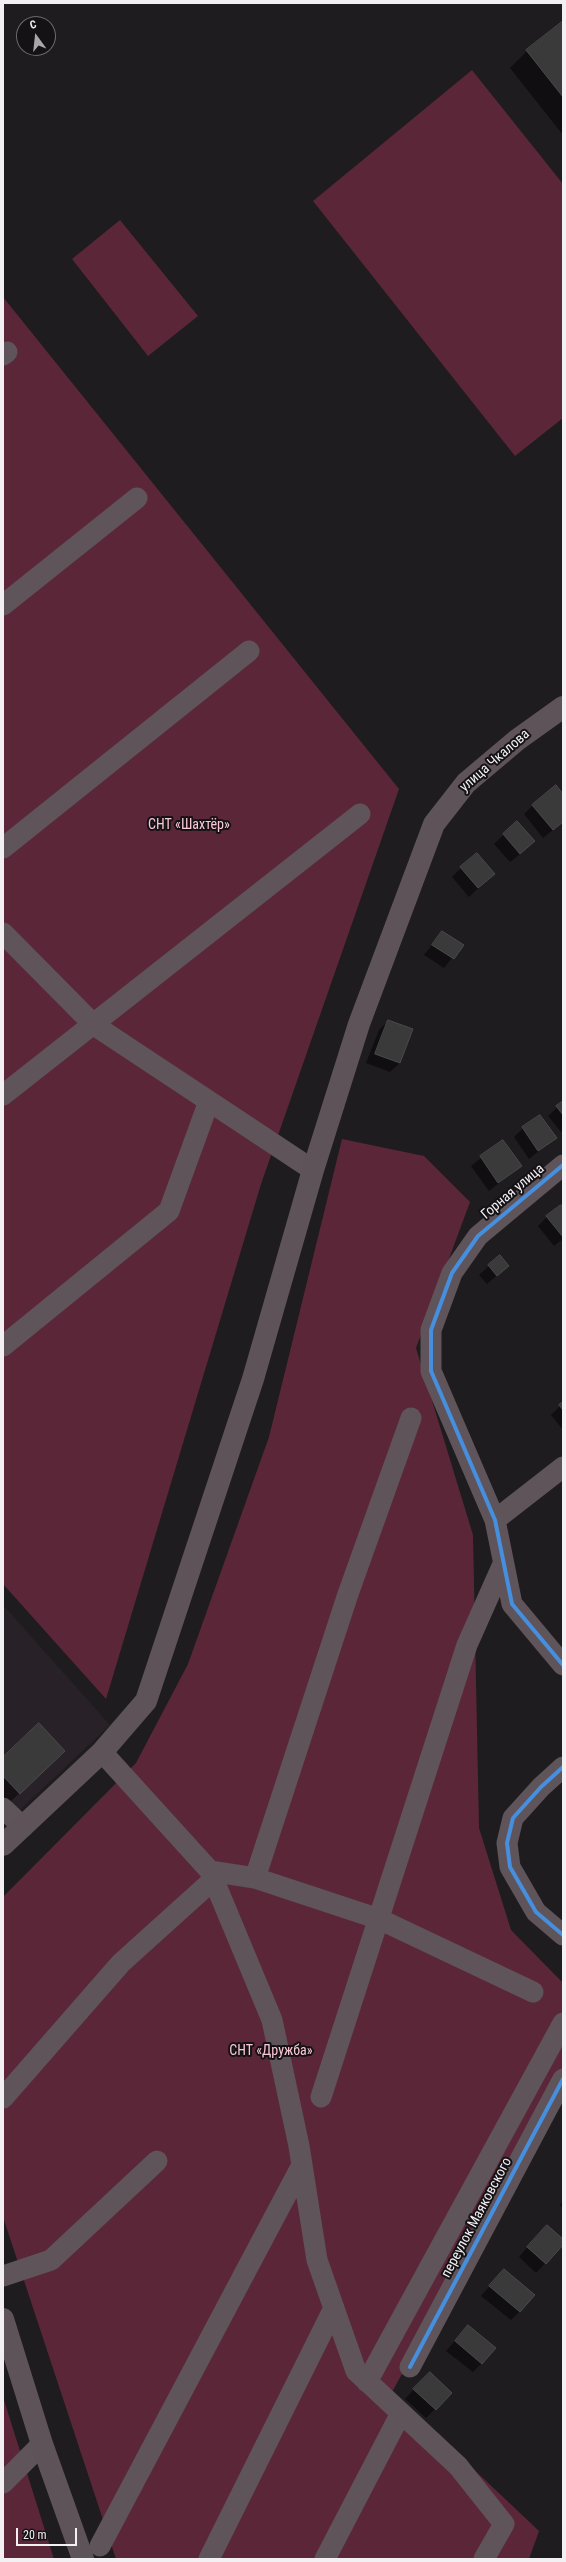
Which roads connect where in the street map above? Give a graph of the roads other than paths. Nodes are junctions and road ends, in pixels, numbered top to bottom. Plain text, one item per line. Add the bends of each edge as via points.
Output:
1 (137, 498) dead end
2 (3, 605) edge
3 (250, 651) dead end
4 (563, 707) edge
5 (360, 814) dead end
6 (3, 848) edge
7 (3, 933) edge
8 (94, 1025) junction
9 (3, 1095) edge
10 (209, 1101) junction
11 (563, 1165) edge
12 (313, 1170) junction
13 (3, 1346) edge
14 (412, 1418) dead end
15 (563, 1467) edge
16 (495, 1520) junction
17 (503, 1564) junction
18 (563, 1665) edge
19 (102, 1752) junction
20 (563, 1767) edge
21 (3, 1808) edge
22 (23, 1826) junction
23 (3, 1845) edge
24 (211, 1876) junction
25 (255, 1878) junction
26 (379, 1919) junction
27 (563, 1935) edge
28 (533, 1992) dead end
29 (563, 2023) edge
30 (563, 2079) edge
31 (3, 2098) edge
32 (321, 2098) dead end
33 (157, 2161) dead end
34 (302, 2165) junction
35 (3, 2276) edge
36 (334, 2308) junction
37 (3, 2319) edge
38 (410, 2367) dead end
39 (367, 2382) junction
40 (401, 2413) junction
41 (42, 2444) junction
42 (3, 2483) edge
43 (100, 2546) dead end
44 (83, 2559) edge
45 (208, 2559) edge
46 (325, 2559) edge
47 (484, 2559) edge

1 - 2 street
3 - 6 street
4 - 12 main road, улица Чкалова via 517,740 466,783 434,824 359,1024
5 - 8 street
7 - 8 street
8 - 9 street
8 - 10 street
10 - 12 street
10 - 13 street via 169,1211
11 - 16 street, Горная улица via 478,1236 452,1273 431,1330 431,1371
12 - 19 main road, улица Чкалова via 253,1378 146,1701
14 - 25 street via 348,1594
15 - 16 street
16 - 17 street, Горная улица
17 - 18 street, Горная улица via 512,1604
17 - 26 street via 467,1645
19 - 22 main road, улица Чкалова
19 - 24 street
20 - 27 street via 513,1818 507,1843 510,1867 536,1912
21 - 22 street
22 - 23 main road, улица Чкалова
24 - 25 street
24 - 31 street via 120,1963
24 - 34 street via 272,2020
25 - 26 street
26 - 28 street
26 - 32 street
29 - 39 street
30 - 38 street, переулок Маяковского
33 - 35 street via 51,2260
34 - 36 street via 317,2260
34 - 43 street
36 - 39 street via 356,2371
36 - 45 street
37 - 41 main road
39 - 40 street
40 - 46 street
40 - 47 street via 458,2466 504,2524
41 - 42 street
41 - 44 main road

